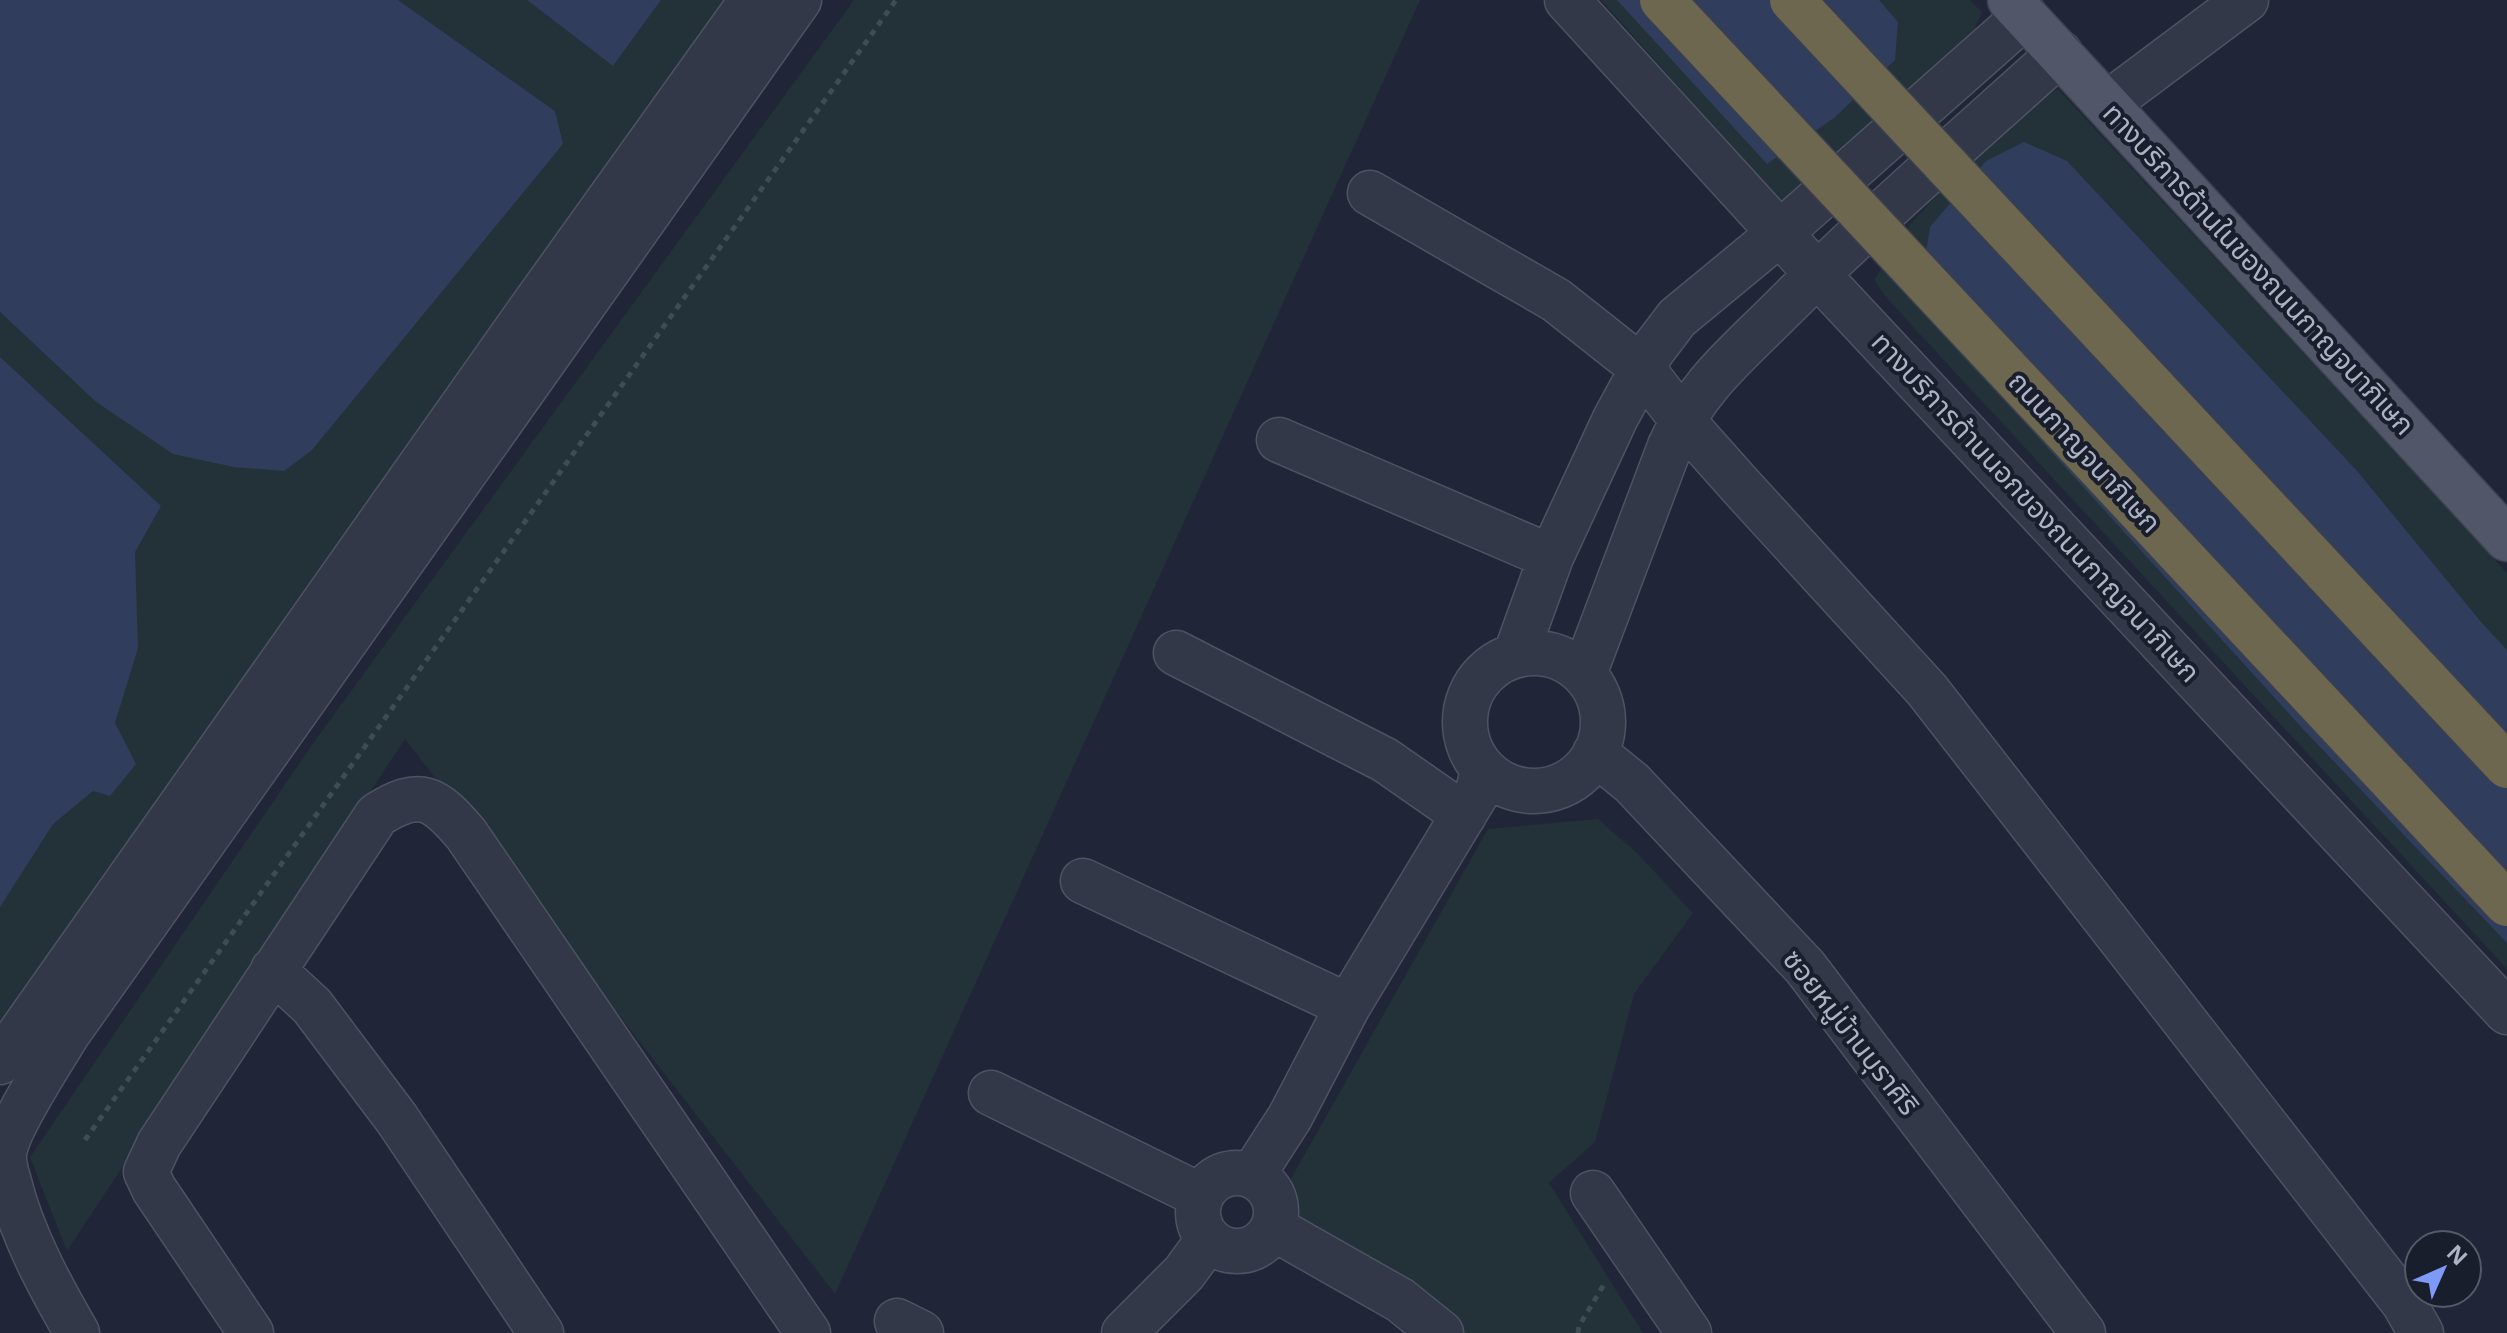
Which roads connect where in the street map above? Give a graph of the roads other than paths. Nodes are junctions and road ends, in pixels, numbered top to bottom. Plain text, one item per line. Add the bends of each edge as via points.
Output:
1 (752, 0) edge
2 (799, 0) edge
3 (1567, 0) edge
4 (1662, 0) edge
5 (1792, 0) edge
6 (2246, 0) edge
7 (2018, 8) edge
8 (2060, 53) junction
9 (2107, 104) junction
10 (1370, 193) dead end
11 (1780, 233) junction
12 (1817, 274) junction
13 (545, 324) junction
14 (1642, 368) junction
15 (1682, 420) junction
16 (1279, 440) dead end
17 (2502, 525) edge
18 (1551, 557) junction
19 (1176, 653) dead end
20 (1516, 654) junction
21 (1584, 674) junction
22 (1595, 753) junction
23 (2507, 766) edge
24 (1483, 770) junction
25 (1464, 815) junction
26 (1083, 881) dead end
27 (2507, 904) edge
28 (273, 970) junction
29 (1348, 1006) junction
30 (2507, 1012) edge
31 (0, 1062) edge
32 (991, 1093) dead end
33 (1252, 1176) junction
34 (1593, 1193) dead end
35 (1201, 1196) junction
36 (0, 1224) edge
37 (1273, 1228) junction
38 (1208, 1240) junction
39 (54, 1333) edge
40 (77, 1333) edge
41 (251, 1333) edge
42 (541, 1333) edge
43 (808, 1333) edge
44 (1124, 1333) edge
45 (1441, 1333) edge
46 (1689, 1333) edge
47 (2083, 1333) edge
48 (2421, 1333) edge

1 - 13 street
2 - 13 street
3 - 11 street, ทางบริการด้านนอกของถนนกาญจนาภิเษก
4 - 27 highway, ถนนกาญจนาภิเษก, bridge
5 - 23 highway, bridge
6 - 9 street
7 - 8 main road, ทางบริการด้านในของถนนกาญจนาภิเษก
7 - 11 street
8 - 9 main road, ทางบริการด้านในของถนนกาญจนาภิเษก
8 - 12 street
9 - 17 main road, ทางบริการด้านในของถนนกาญจนาภิเษก
10 - 14 street via 1556,300
11 - 12 street, ทางบริการด้านนอกของถนนกาญจนาภิเษก
11 - 14 street via 1677,318
12 - 15 street via 1700,392
12 - 30 street, ทางบริการด้านนอกของถนนกาญจนาภิเษก
13 - 31 street
13 - 40 street via 68,1033 8,1142 3,1158 13,1200 52,1291
14 - 15 street
14 - 18 street
15 - 21 street
15 - 48 street via 1927,690 2404,1303
16 - 18 street
18 - 20 street
19 - 25 street via 1385,760
20 - 21 street via 1564,659
20 - 24 street via 1477,681 1467,703 1464,727
21 - 22 street via 1603,717
22 - 24 street via 1573,780 1551,790 1526,792 1503,785
22 - 47 street, ซอยหมู่บ้านบุราศิริ via 1632,783 1805,967
24 - 25 street
25 - 29 street
26 - 29 street
28 - 41 street via 146,1172
28 - 42 street via 312,1006 397,1119
28 - 43 street via 377,815 410,800 442,807 466,834
29 - 33 street via 1290,1117
32 - 35 street
33 - 35 street via 1222,1175
33 - 37 street via 1273,1198
34 - 46 street
35 - 38 street via 1197,1211
36 - 39 street via 34,1302
37 - 38 street via 1265,1241 1237,1252
37 - 45 street via 1400,1300
38 - 44 street via 1184,1273

